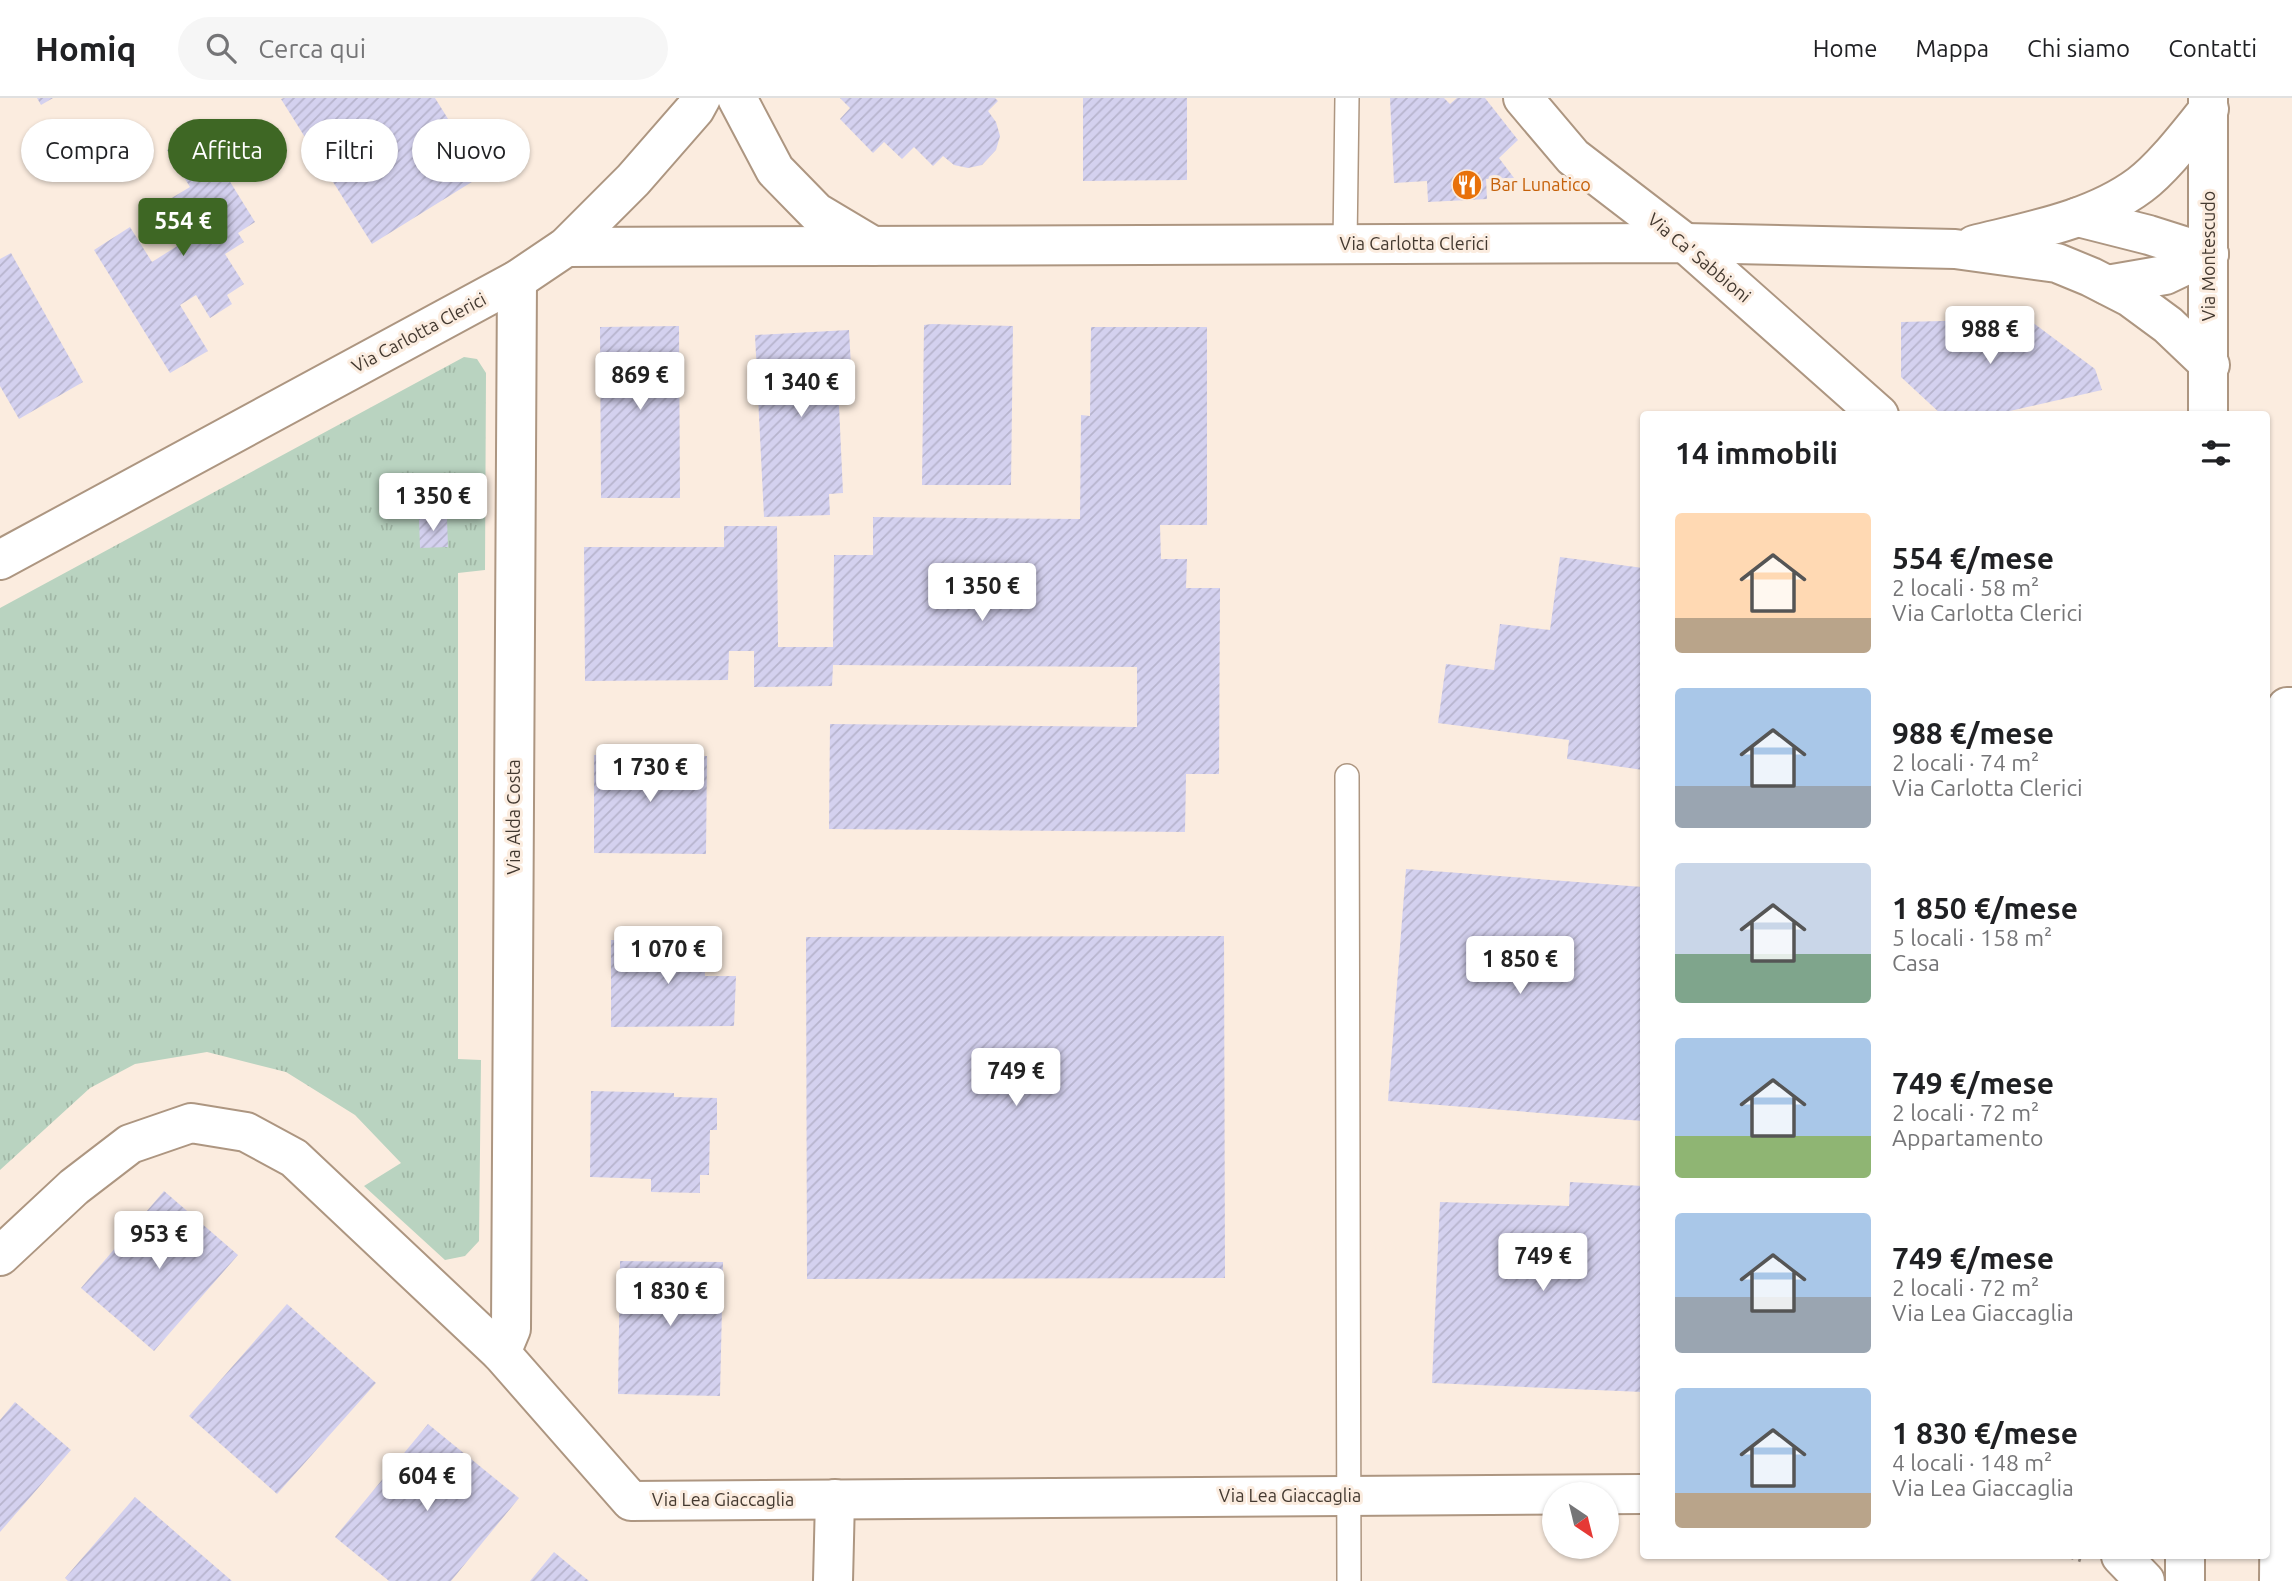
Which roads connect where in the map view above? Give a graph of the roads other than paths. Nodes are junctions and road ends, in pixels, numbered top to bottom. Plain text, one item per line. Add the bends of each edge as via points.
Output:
1 (701, 98) edge
2 (737, 98) edge
3 (1348, 98) edge
4 (1523, 98) edge
5 (2208, 104) edge
6 (2078, 217) junction
7 (1685, 243) junction
8 (1345, 244) junction
9 (873, 246) junction
10 (566, 247) junction
11 (1955, 249) junction
12 (2209, 254) junction
13 (517, 280) junction
14 (2107, 285) junction
15 (2210, 365) junction
16 (1874, 411) edge
17 (2208, 411) edge
18 (0, 560) edge
19 (2292, 707) edge
20 (1347, 776) dead end
21 (0, 1256) edge
22 (501, 1353) junction
23 (2280, 1404) edge
24 (1640, 1493) edge
25 (1349, 1496) junction
26 (835, 1499) junction
27 (2124, 1559) edge
28 (2185, 1559) edge
29 (833, 1581) edge
30 (1349, 1581) edge
31 (2145, 1581) edge
32 (2185, 1581) edge
33 (2279, 1581) edge

1 - 10 street via 633,180
2 - 9 street via 775,170 817,212
3 - 8 lane
4 - 7 street, Via Ca' Sabbioni via 1573,157
5 - 6 street, Via Carlotta Clerici via 2181,143 2141,184
5 - 12 street, Via Montescudo
6 - 11 street, Via Carlotta Clerici
6 - 12 street, Via Carlotta Clerici
7 - 8 street, Via Carlotta Clerici
7 - 11 street, Via Carlotta Clerici
7 - 16 street, Via Ca' Sabbioni
8 - 9 street, Via Carlotta Clerici
9 - 10 street, Via Carlotta Clerici
10 - 13 street, Via Carlotta Clerici
11 - 14 street, Via Carlotta Clerici via 2057,263
12 - 14 street via 2165,275
12 - 15 street, Via Montescudo
13 - 18 street, Via Carlotta Clerici
13 - 22 street, Via Alda Costa via 511,1329
14 - 15 street, Via Carlotta Clerici via 2168,325
15 - 17 street, Via Montescudo
19 - 23 street via 2287,707
20 - 25 lane
21 - 22 street, Via Lea Giaccaglia via 74,1187 130,1144 191,1123 246,1132 294,1157
22 - 26 street, Via Lea Giaccaglia via 631,1501
23 - 33 street
24 - 25 street, Via Lea Giaccaglia
25 - 26 street, Via Lea Giaccaglia
25 - 30 lane
26 - 29 street
27 - 31 street
28 - 32 street

